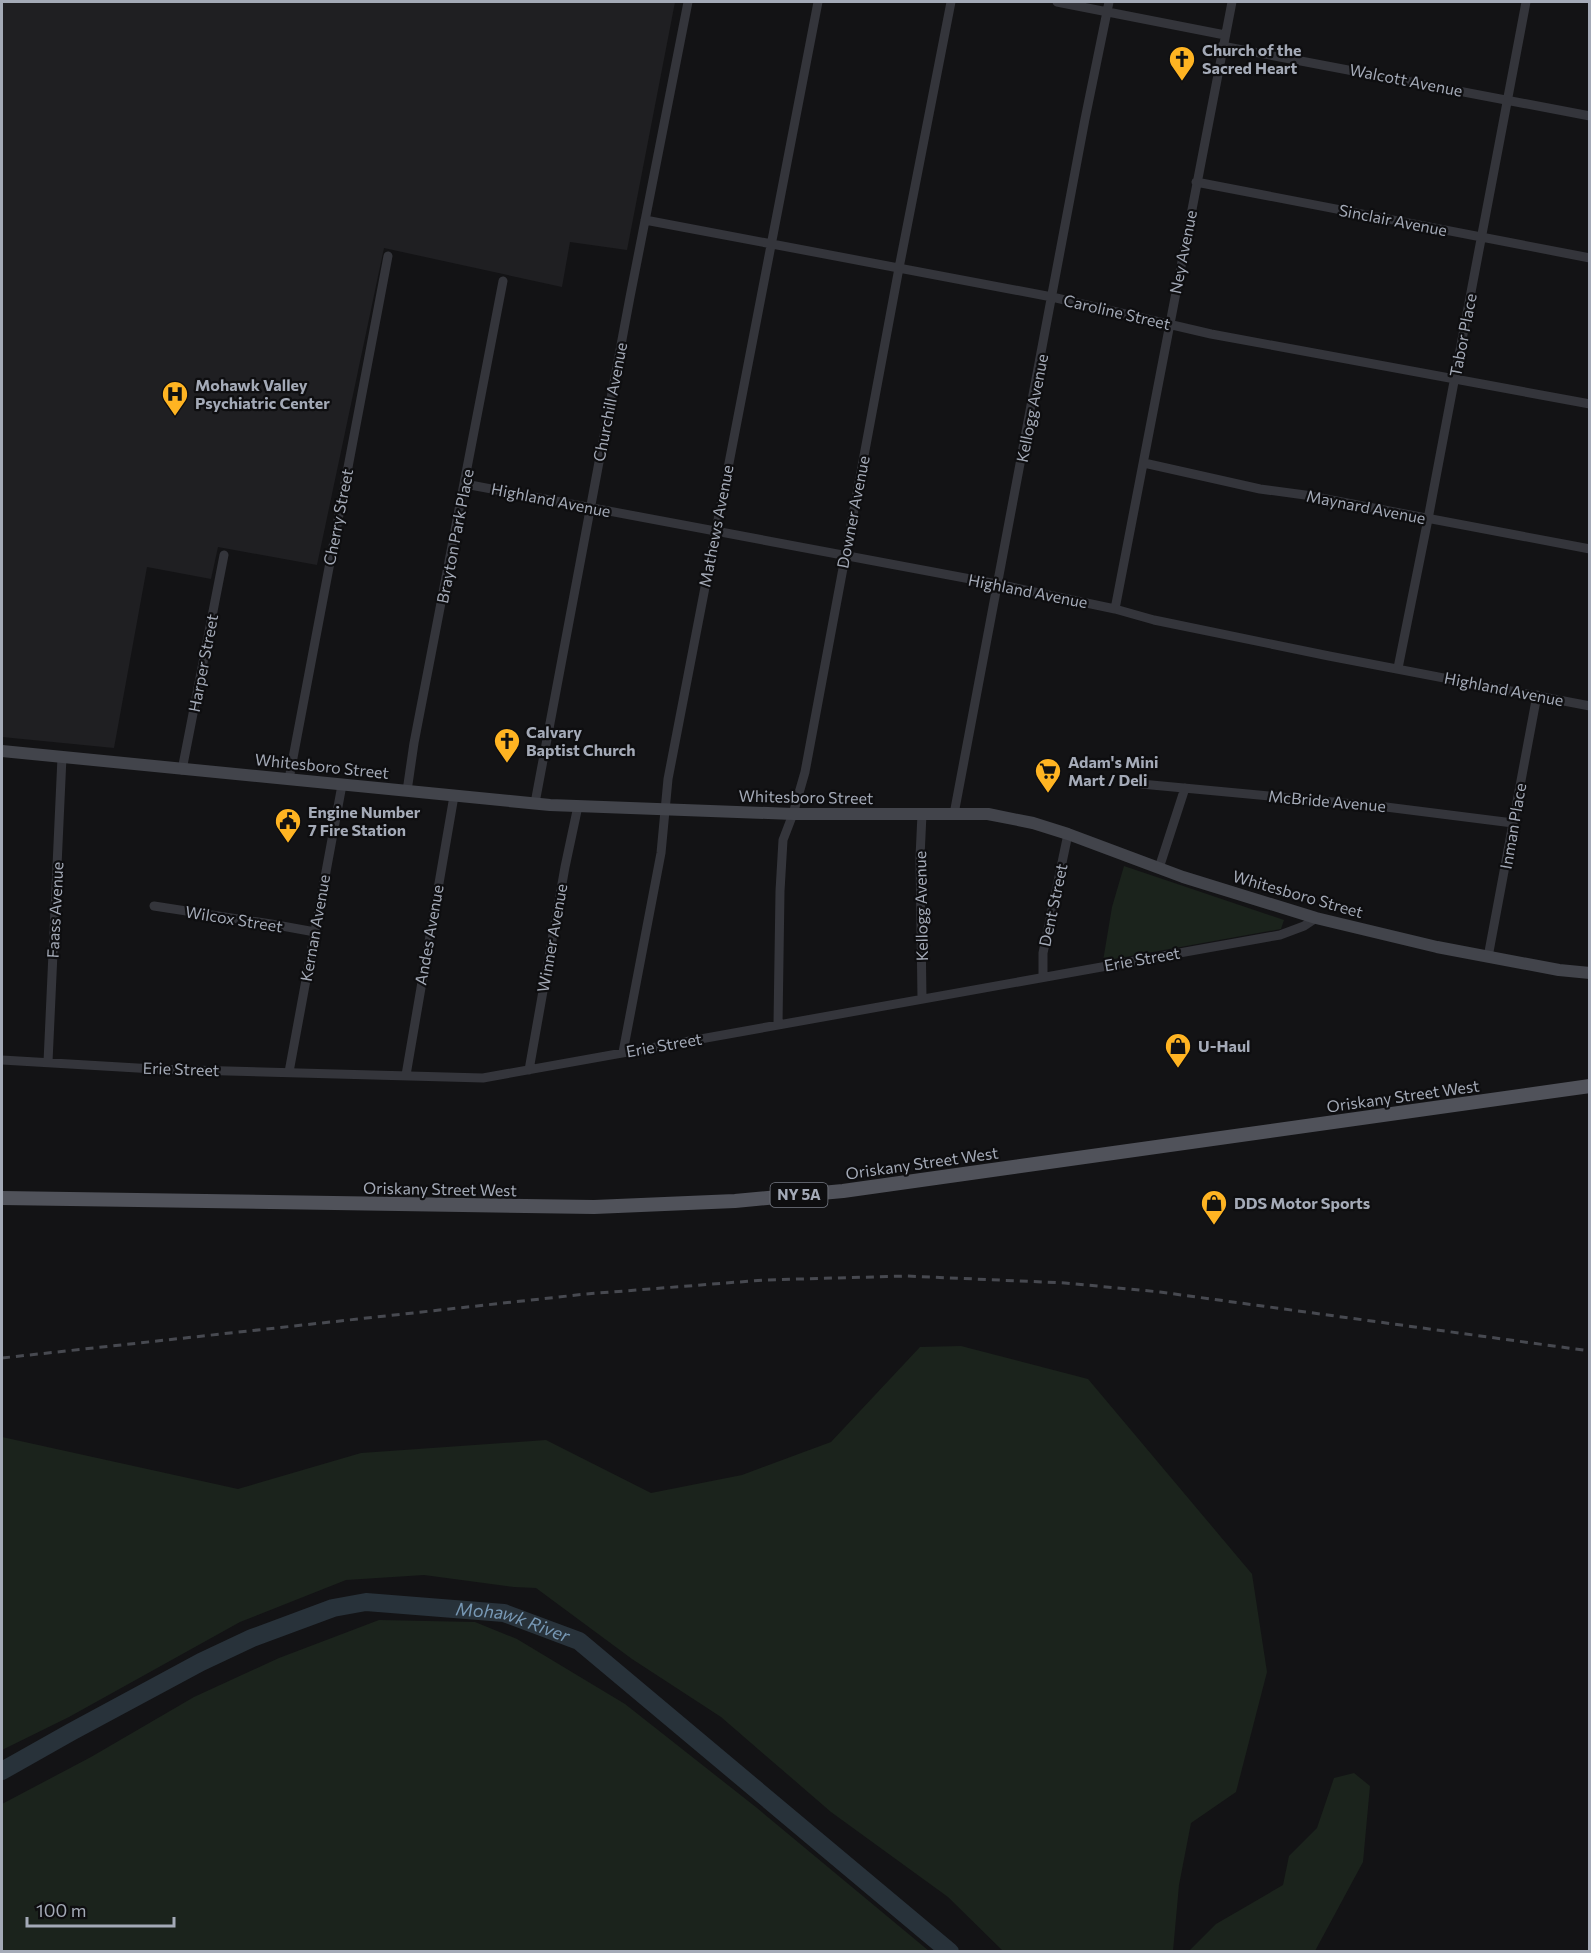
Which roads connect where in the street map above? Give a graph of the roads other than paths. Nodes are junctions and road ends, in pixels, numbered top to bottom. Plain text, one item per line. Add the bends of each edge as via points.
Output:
1 (688, 2) edge
2 (818, 2) edge
3 (951, 2) edge
4 (1058, 2) edge
5 (1232, 2) edge
6 (1526, 2) edge
7 (1109, 6) edge
8 (1225, 35) junction
9 (1222, 46) junction
10 (1508, 99) junction
11 (1590, 116) edge
12 (1196, 182) junction
13 (645, 220) junction
14 (1481, 237) junction
15 (771, 245) junction
16 (388, 256) dead end
17 (1590, 258) edge
18 (899, 268) junction
19 (503, 281) dead end
20 (1052, 297) junction
21 (1169, 324) junction
22 (1455, 379) junction
23 (1590, 404) edge
24 (1144, 463) junction
25 (465, 484) junction
26 (591, 507) junction
27 (1428, 519) junction
28 (715, 531) junction
29 (1590, 549) edge
30 (224, 555) dead end
31 (845, 555) junction
32 (997, 584) junction
33 (1115, 609) junction
34 (1398, 668) junction
35 (1537, 695) junction
36 (1590, 706) edge
37 (2, 751) edge
38 (62, 757) junction
39 (182, 770) junction
40 (289, 779) junction
41 (342, 784) junction
42 (1141, 784) dead end
43 (1185, 788) junction
44 (407, 791) junction
45 (454, 796) junction
46 (535, 803) junction
47 (578, 806) junction
48 (666, 810) junction
49 (793, 814) junction
50 (922, 814) junction
51 (954, 814) junction
52 (1513, 823) junction
53 (1068, 834) junction
54 (1159, 868) junction
55 (154, 906) dead end
56 (1316, 918) junction
57 (315, 932) junction
58 (1488, 957) junction
59 (1590, 973) edge
60 (1043, 977) junction
61 (922, 999) junction
62 (778, 1024) junction
63 (623, 1052) junction
64 (2, 1060) edge
65 (48, 1062) junction
66 (529, 1070) junction
67 (289, 1072) junction
68 (406, 1076) junction
69 (1590, 1086) edge
70 (2, 1198) edge

1 - 13 street, Churchill Avenue
2 - 15 street, Mathews Avenue
3 - 18 street, Downer Avenue
4 - 7 street
5 - 8 street, Ney Avenue
6 - 10 street, Tabor Place
7 - 8 street via 1133,16
7 - 20 street, Kellogg Avenue
8 - 9 street, Ney Avenue
9 - 10 street, Walcott Avenue
9 - 12 street, Ney Avenue
10 - 11 street, Walcott Avenue
10 - 14 street, Tabor Place
12 - 14 street, Sinclair Avenue
12 - 21 street, Ney Avenue
13 - 15 street, Caroline Street
13 - 26 street, Churchill Avenue
14 - 17 street, Sinclair Avenue
14 - 22 street, Tabor Place
15 - 18 street, Caroline Street
15 - 28 street, Mathews Avenue
16 - 40 street, Cherry Street
18 - 20 street, Caroline Street
18 - 31 street, Downer Avenue
19 - 25 street, Brayton Park Place
20 - 21 street, Caroline Street
20 - 32 street, Kellogg Avenue
21 - 22 street, Caroline Street
21 - 24 street, Ney Avenue
22 - 23 street, Caroline Street
22 - 27 street, Tabor Place
24 - 27 street, Maynard Avenue via 1260,489
24 - 33 street, Ney Avenue
25 - 26 street, Highland Avenue
25 - 44 street, Brayton Park Place
26 - 28 street, Highland Avenue
26 - 46 street, Churchill Avenue
27 - 29 street, Maynard Avenue
27 - 34 street, Tabor Place
28 - 31 street, Highland Avenue
28 - 48 street, Mathews Avenue via 668,779
30 - 39 street, Harper Street
31 - 32 street, Highland Avenue
31 - 49 street, Downer Avenue via 805,772
32 - 33 street, Highland Avenue
32 - 51 street, Kellogg Avenue
33 - 34 street, Highland Avenue via 1329,657
34 - 35 street, Highland Avenue
35 - 36 street, Highland Avenue
35 - 52 street, Inman Place
37 - 38 street, Whitesboro Street
38 - 39 street, Whitesboro Street
38 - 65 street, Faass Avenue
39 - 40 street, Whitesboro Street
40 - 41 street, Whitesboro Street
41 - 44 street, Whitesboro Street
41 - 57 street, Kernan Avenue
42 - 43 street, McBride Avenue
43 - 52 street, McBride Avenue
43 - 54 street
44 - 45 street, Whitesboro Street
45 - 46 street, Whitesboro Street
45 - 68 street, Andes Avenue
46 - 47 street, Whitesboro Street
47 - 48 street, Whitesboro Street
47 - 66 street, Winner Avenue
48 - 49 street, Whitesboro Street
48 - 63 street, Mathews Avenue
49 - 50 street, Whitesboro Street
49 - 62 street, Downer Avenue via 782,851
50 - 51 street, Whitesboro Street
50 - 61 street, Kellogg Avenue
51 - 53 street, Whitesboro Street via 1008,817
52 - 58 street, Inman Place
53 - 54 street, Whitesboro Street
53 - 60 street, Dent Street via 1043,952
54 - 56 street, Whitesboro Street
55 - 57 street, Wilcox Street
56 - 58 street, Whitesboro Street
56 - 60 street, Erie Street via 1280,935
57 - 67 street, Kernan Avenue
58 - 59 street, Whitesboro Street
60 - 61 street, Erie Street
61 - 62 street, Erie Street
62 - 63 street, Erie Street
63 - 66 street, Erie Street
64 - 65 street, Erie Street
65 - 67 street, Erie Street
66 - 68 street, Erie Street via 483,1078
67 - 68 street, Erie Street
69 - 70 main road, Oriskany Street West / NY 5A via 843,1191 735,1201 509,1207

